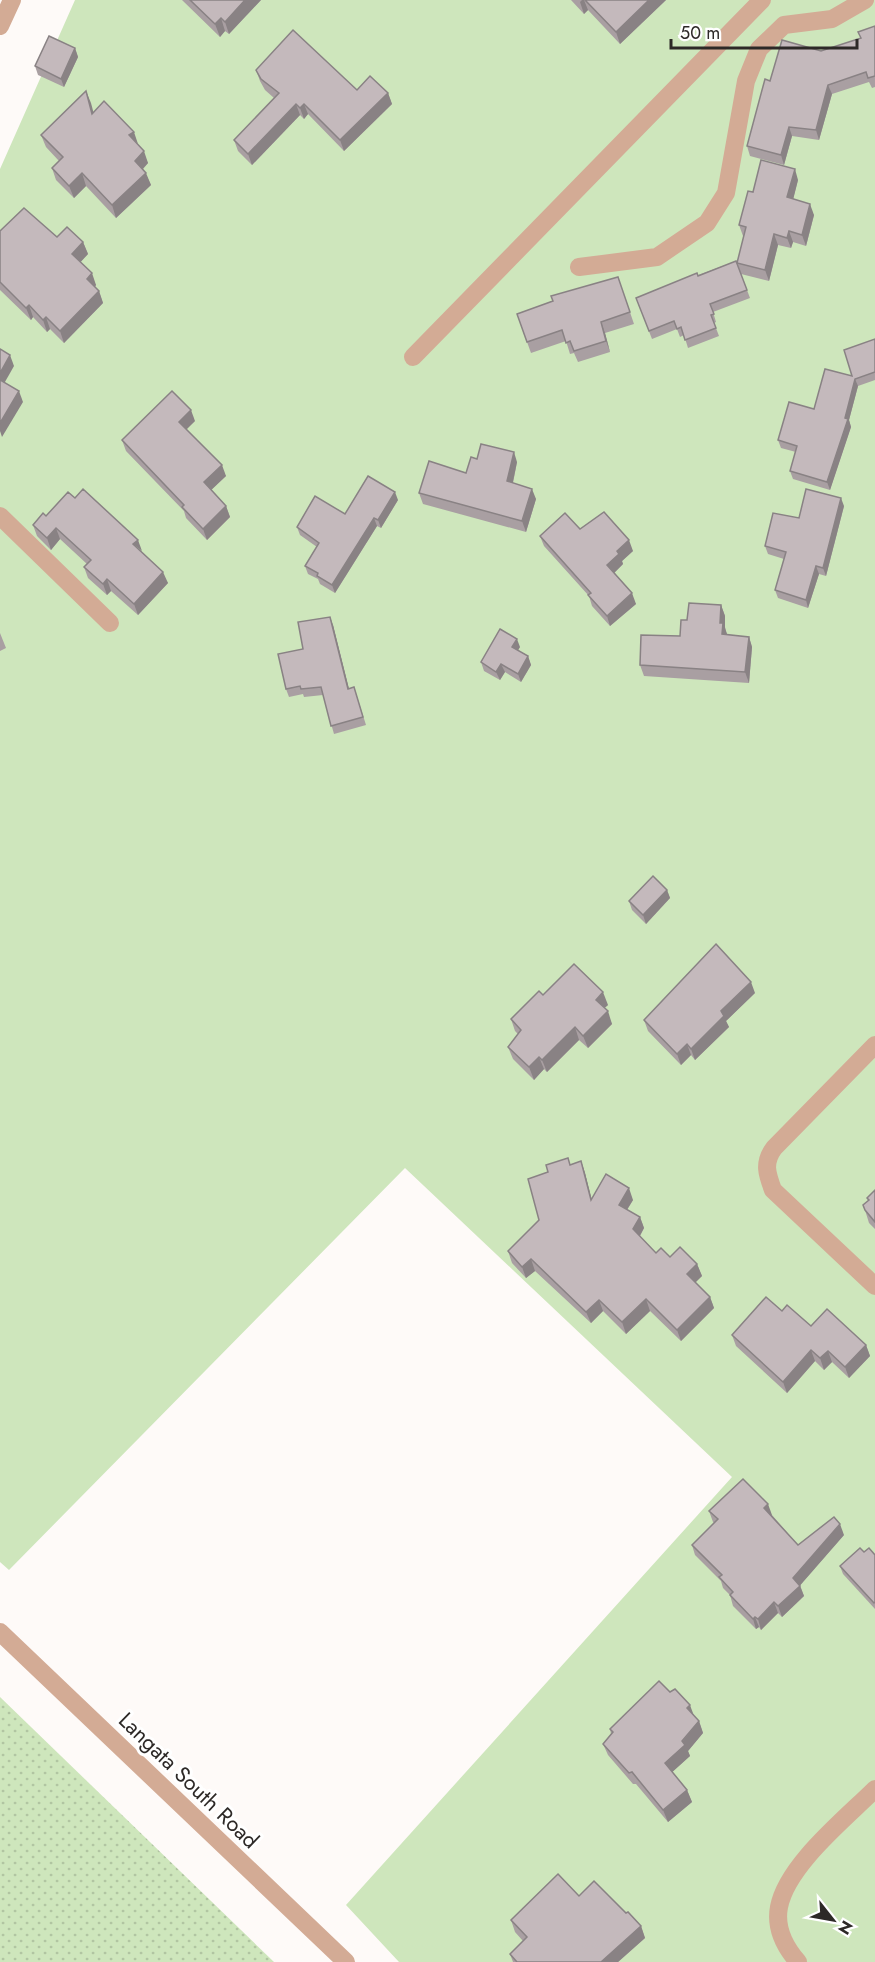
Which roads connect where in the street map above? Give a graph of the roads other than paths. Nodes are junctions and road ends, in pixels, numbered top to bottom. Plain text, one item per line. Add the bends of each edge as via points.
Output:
1 (12, 0) edge
2 (762, 0) edge
3 (865, 0) edge
4 (0, 26) edge
5 (579, 267) dead end
6 (413, 357) dead end
7 (0, 516) edge
8 (110, 623) dead end
9 (875, 1045) edge
10 (875, 1286) edge
11 (0, 1632) edge
12 (875, 1789) edge
13 (346, 1962) edge
14 (798, 1962) edge

1 - 4 street
2 - 6 street
3 - 5 street via 832,19 784,25 759,49 746,81 726,193 707,223 657,257
7 - 8 street
9 - 10 street via 774,1148 766,1169 774,1190
11 - 13 street, Langata South Road
12 - 14 street via 802,1864 784,1892 778,1922 781,1936

